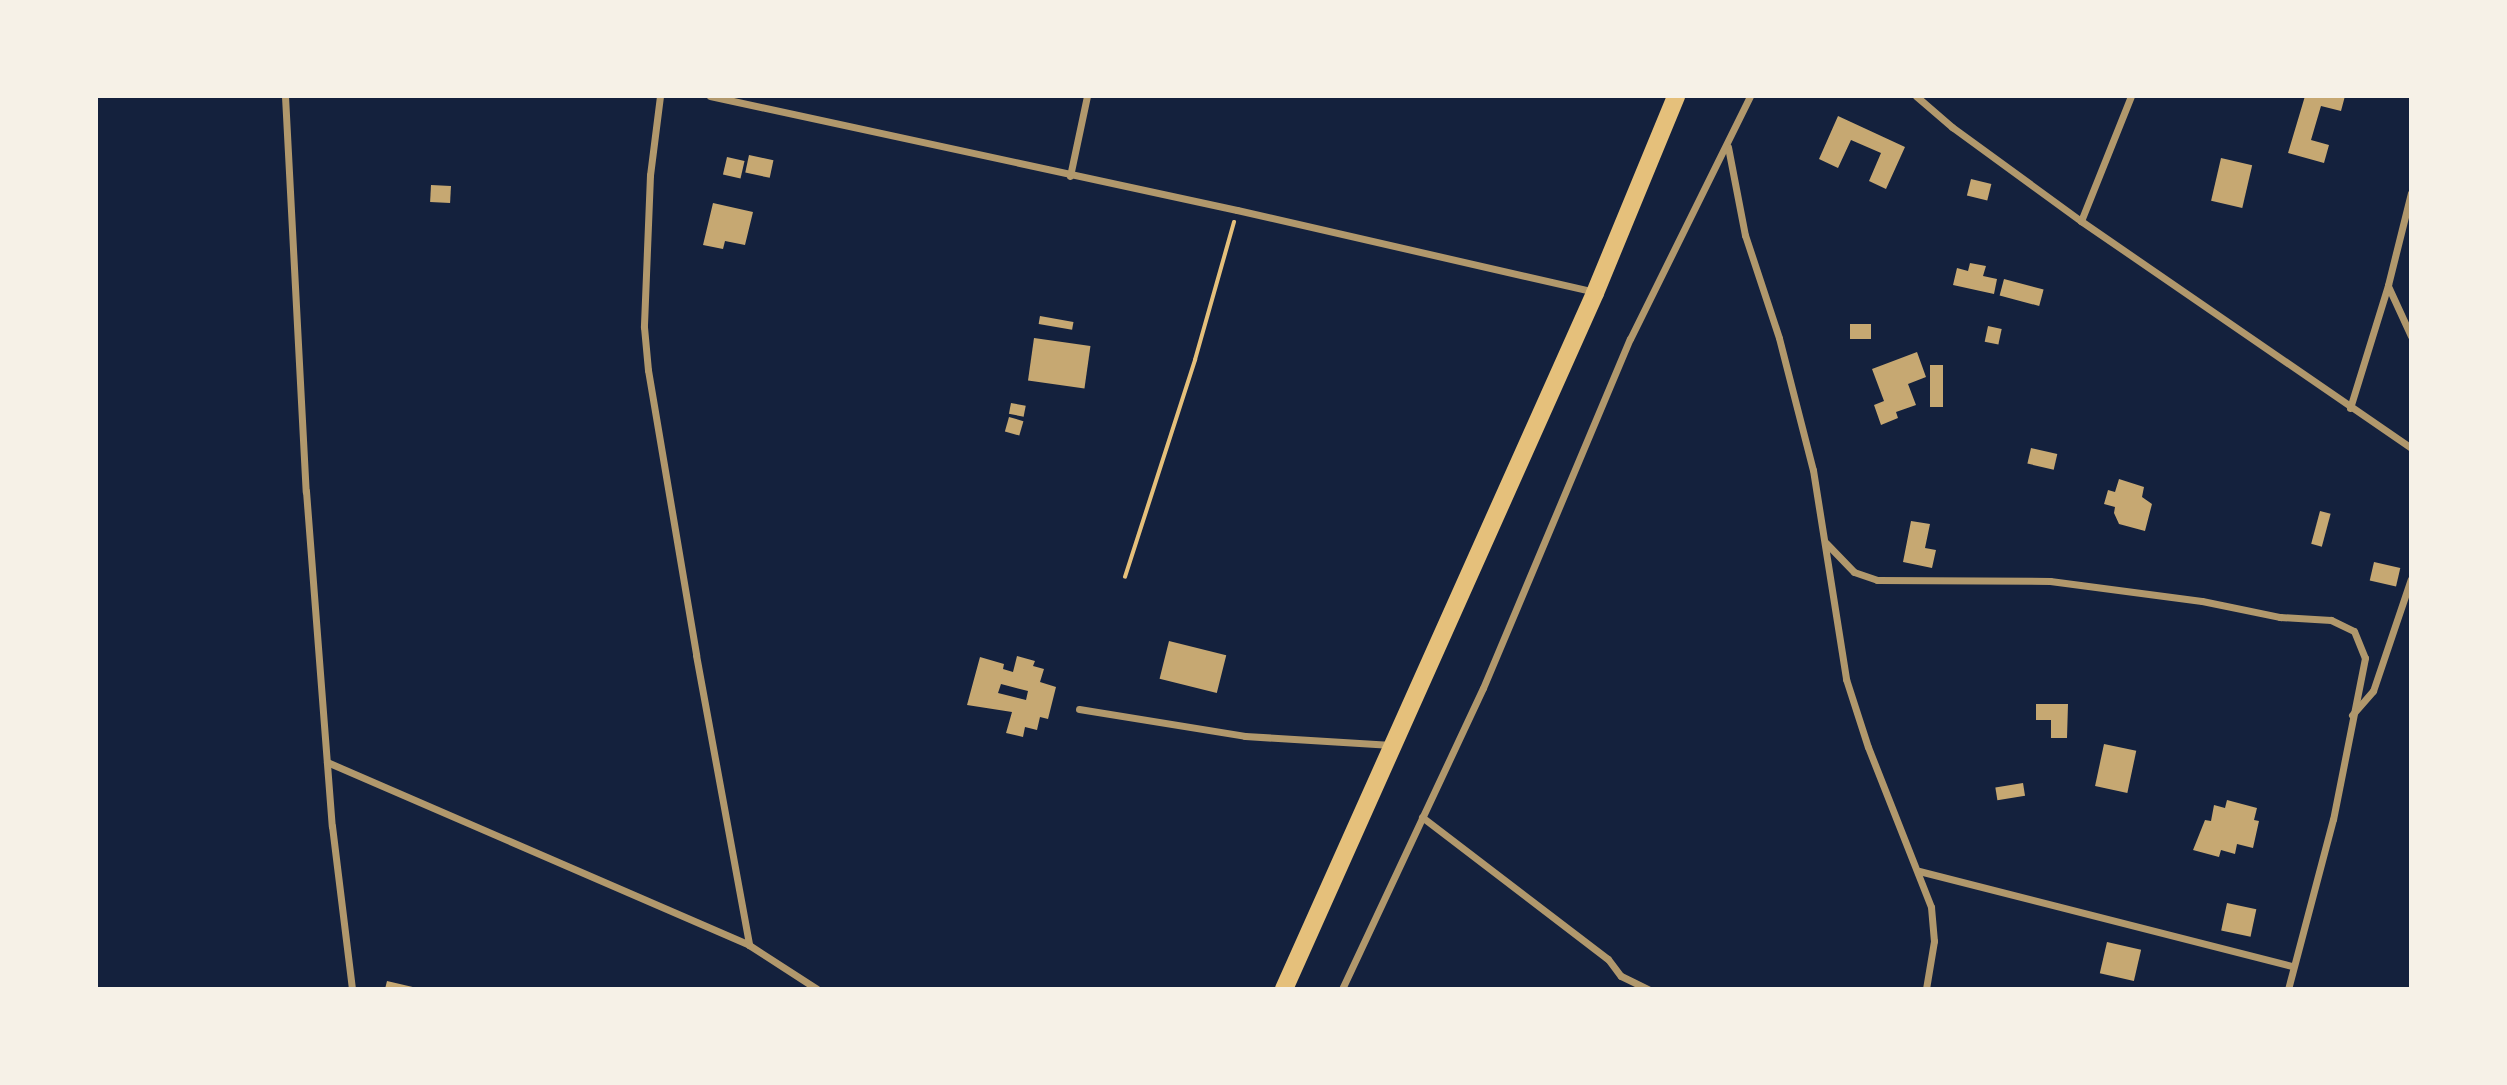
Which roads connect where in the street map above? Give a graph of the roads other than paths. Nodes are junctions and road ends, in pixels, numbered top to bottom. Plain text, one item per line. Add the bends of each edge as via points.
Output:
1 (285, 96) edge
2 (660, 96) edge
3 (710, 96) edge
4 (1087, 96) edge
5 (1676, 96) edge
6 (1750, 96) edge
7 (1916, 96) edge
8 (2131, 96) edge
9 (1727, 146) junction
10 (1070, 176) junction
11 (2411, 193) edge
12 (2081, 221) junction
13 (2388, 285) junction
14 (1595, 293) junction
15 (2411, 336) edge
16 (2350, 408) junction
17 (2411, 448) edge
18 (1826, 543) junction
19 (2411, 579) edge
20 (1079, 709) dead end
21 (2351, 717) junction
22 (1392, 745) junction
23 (327, 762) junction
24 (1422, 817) junction
25 (1919, 872) junction
26 (749, 946) junction
27 (2293, 966) junction
28 (352, 989) edge
29 (817, 989) edge
30 (1284, 989) edge
31 (1342, 989) edge
32 (1648, 989) edge
33 (1926, 989) edge
34 (2288, 989) edge

1 - 23 street via 306,491
2 - 26 street via 645,262 648,370
3 - 10 street
4 - 10 street
5 - 14 highway
6 - 9 street
7 - 12 street
8 - 12 street
9 - 18 street via 1745,235 1779,338 1813,470
9 - 24 street via 1630,339 1483,688
10 - 14 street
11 - 13 street
12 - 16 street
13 - 15 street
13 - 16 street
14 - 22 highway
16 - 17 street
18 - 21 street via 1854,572 1877,580 2050,581 2332,621 2354,631 2365,658
18 - 25 street via 1826,568 1846,679
19 - 21 street via 2373,691
20 - 22 street via 1245,736
21 - 27 street via 2333,819
22 - 30 highway
23 - 26 street
23 - 28 street
24 - 31 street
24 - 32 street via 1608,960 1621,976
25 - 27 street
25 - 33 street via 1931,907 1934,941
26 - 29 street
27 - 34 street

